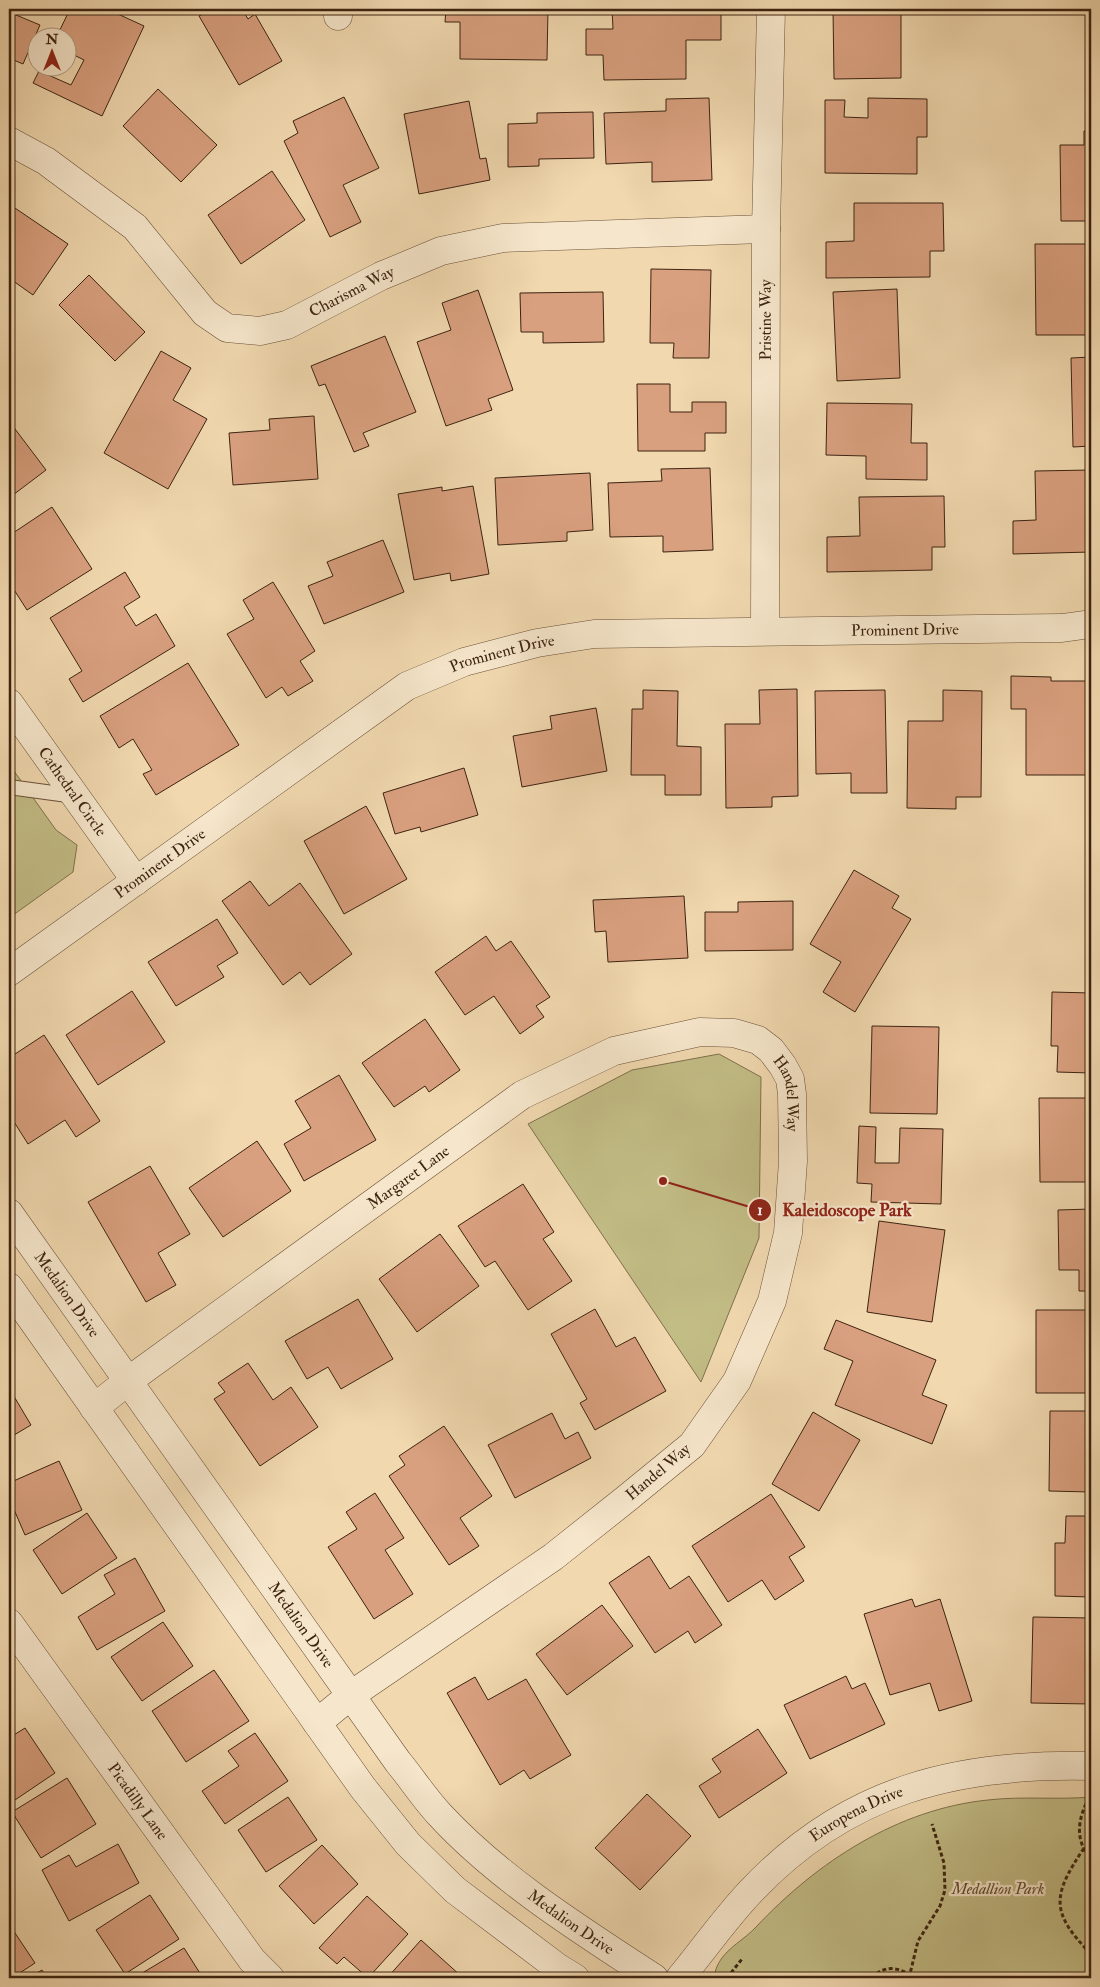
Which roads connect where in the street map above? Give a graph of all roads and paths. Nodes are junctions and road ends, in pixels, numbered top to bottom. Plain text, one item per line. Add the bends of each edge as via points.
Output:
1 (771, 9) edge
2 (9, 140) edge
3 (766, 228) junction
4 (1091, 624) edge
5 (765, 631) junction
6 (9, 703) edge
7 (9, 787) edge
8 (76, 796) junction
9 (136, 881) junction
10 (9, 972) edge
11 (758, 1040) joint
12 (9, 1212) edge
13 (9, 1287) edge
14 (128, 1381) junction
15 (94, 1408) junction
16 (9, 1623) edge
17 (351, 1695) junction
18 (317, 1722) junction
19 (1091, 1766) edge
20 (1089, 1798) dead end
21 (932, 1824) dead end
22 (1084, 1848) junction
23 (1091, 1859) edge
24 (1091, 1954) edge
25 (742, 1959) dead end
26 (909, 1977) edge
27 (270, 1978) edge
28 (575, 1978) edge
29 (654, 1978) edge
30 (680, 1978) edge
31 (726, 1978) edge
32 (872, 1978) edge

1 - 3 street, Pristine Way
2 - 3 street, Charisma Way via 46,161 135,227 205,313 227,328 260,331 287,325 380,276 441,251 503,238
3 - 5 street, Pristine Way
4 - 5 street, Prominent Drive via 1062,628
5 - 9 street, Prominent Drive via 594,634 537,643 464,662 407,686
6 - 8 street, Cathedral Circle
7 - 8 lane
8 - 9 street, Cathedral Circle
9 - 10 street, Prominent Drive
11 - 14 street, Margaret Lane via 734,1033 700,1032 614,1051 522,1095
11 - 17 street, Handel Way via 771,1050 790,1079 793,1161 788,1233 772,1301 737,1381 692,1445 626,1499 553,1557
12 - 14 street, Medalion Drive
13 - 15 street
14 - 15 street, Margaret Lane
14 - 17 street, Medalion Drive
15 - 18 street
16 - 27 street, Picadilly Lane via 252,1960
17 - 18 street, Handel Way
17 - 29 street, Medalion Drive via 440,1815 484,1856 582,1931
18 - 28 street via 363,1788 408,1844 456,1890
19 - 30 street, Europena Drive via 1031,1767 965,1774 908,1788 858,1809 811,1837 770,1872 734,1910
20 - 22 path via 1079,1826
21 - 26 path via 944,1864 946,1890 918,1941
22 - 23 path
22 - 24 path via 1064,1879 1060,1903 1062,1918 1070,1933
25 - 31 path
26 - 32 path via 903,1970 887,1968

